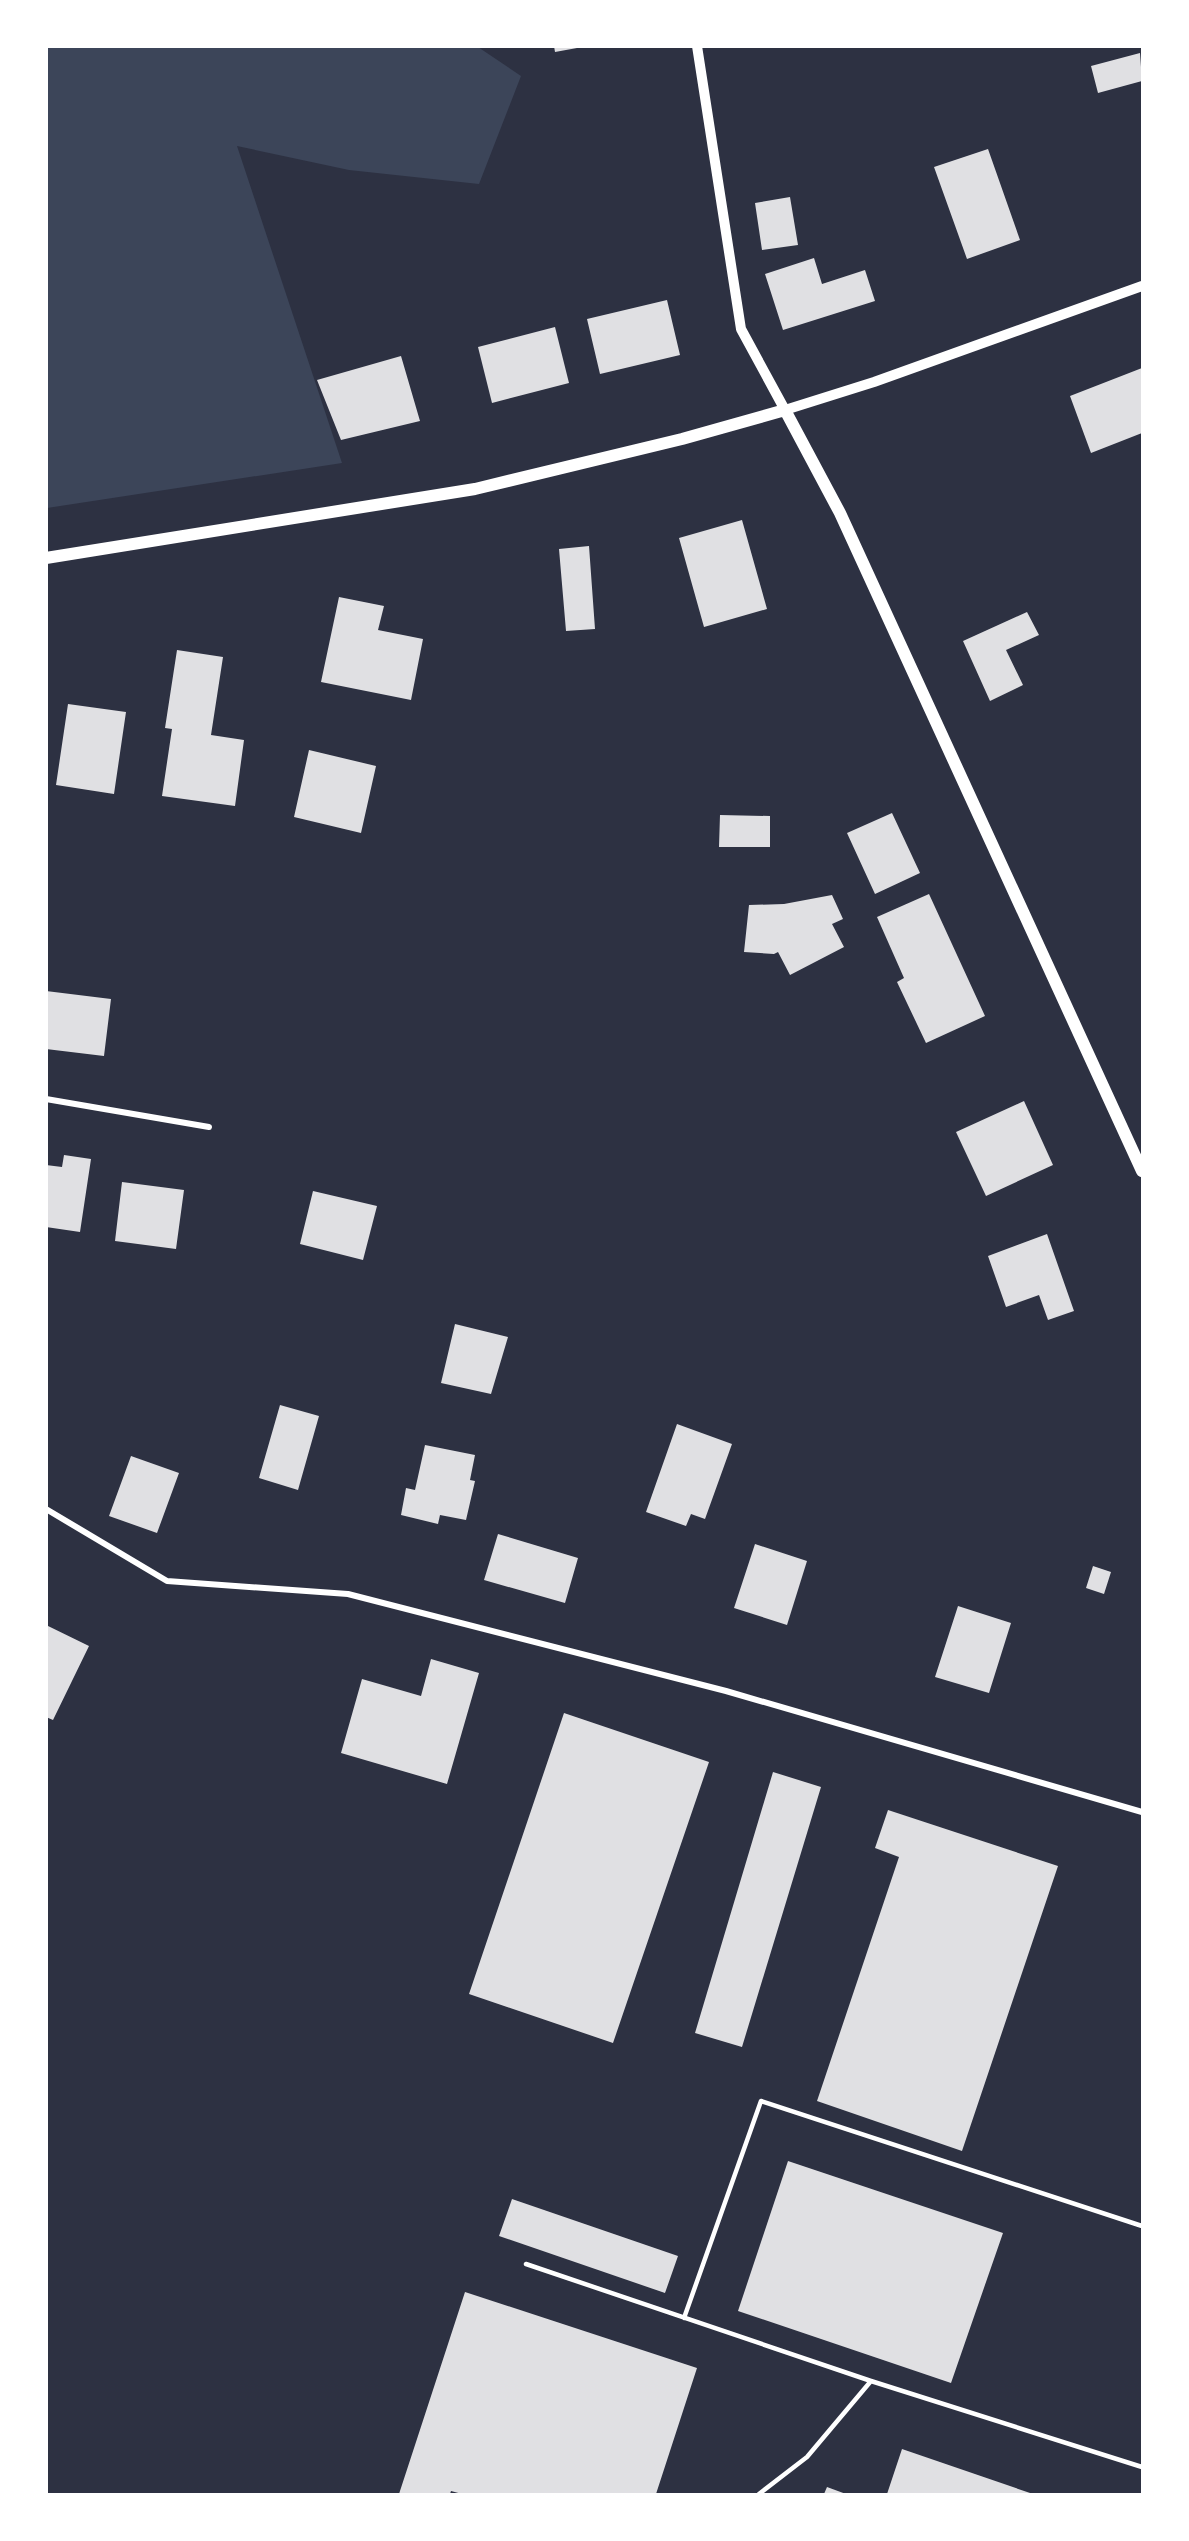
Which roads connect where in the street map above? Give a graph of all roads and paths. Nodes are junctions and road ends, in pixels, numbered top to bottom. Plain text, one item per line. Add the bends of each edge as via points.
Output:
1 (698, 46) edge
2 (1143, 286) edge
3 (785, 410) junction
4 (46, 558) edge
5 (46, 1099) edge
6 (209, 1127) dead end
7 (1143, 1171) edge
8 (46, 1509) edge
9 (1143, 1812) edge
10 (1143, 2226) edge
11 (526, 2264) dead end
12 (684, 2318) junction
13 (871, 2380) junction
14 (1143, 2467) edge
15 (759, 2494) edge

1 - 3 street via 741,329
2 - 3 street
3 - 4 main road via 475,489
3 - 7 main road via 840,513
5 - 6 street
8 - 9 street via 167,1581 348,1594 726,1691
10 - 12 lane via 761,2101
11 - 12 lane
12 - 13 lane
13 - 14 lane
13 - 15 lane via 807,2457

